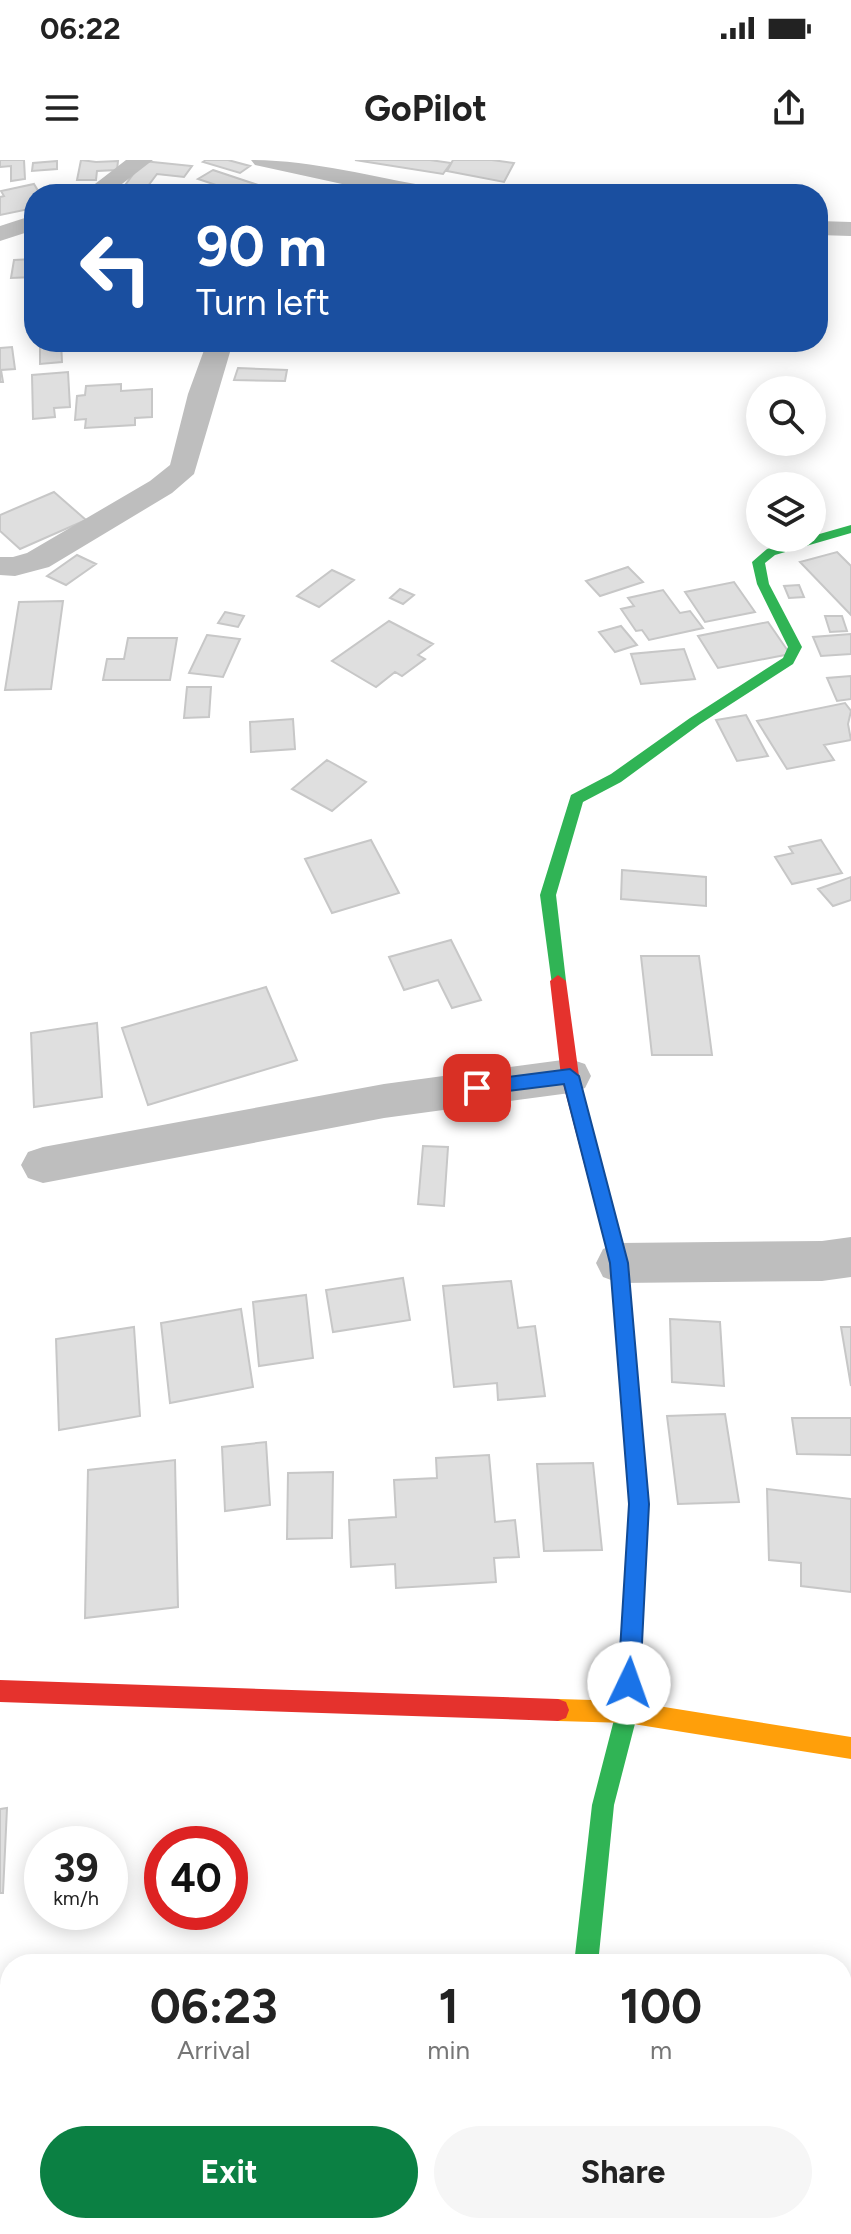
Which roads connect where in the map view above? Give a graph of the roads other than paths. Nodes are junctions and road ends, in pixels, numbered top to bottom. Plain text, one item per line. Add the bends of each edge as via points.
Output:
1 (141, 160) edge
2 (263, 160) edge
3 (288, 167) junction
4 (108, 184) edge
5 (281, 184) edge
6 (379, 184) edge
7 (24, 226) edge
8 (828, 228) edge
9 (851, 229) edge
10 (0, 234) edge
11 (217, 352) edge
12 (851, 529) edge
13 (0, 566) edge
14 (570, 1076) junction
15 (43, 1165) dead end
16 (851, 1257) edge
17 (619, 1263) junction
18 (0, 1691) edge
19 (627, 1712) junction
20 (851, 1748) edge
21 (587, 1954) edge

1 - 4 street
2 - 3 street
3 - 5 street
3 - 6 street
7 - 10 street
8 - 9 street
11 - 13 street via 184,468 38,560
12 - 14 street via 771,552 758,562 758,574 791,633 795,647 788,661 616,778 576,799 548,895
14 - 15 street via 384,1101
14 - 17 street
16 - 17 street
17 - 19 street via 639,1504
18 - 19 street
19 - 20 street
19 - 21 street via 603,1805

